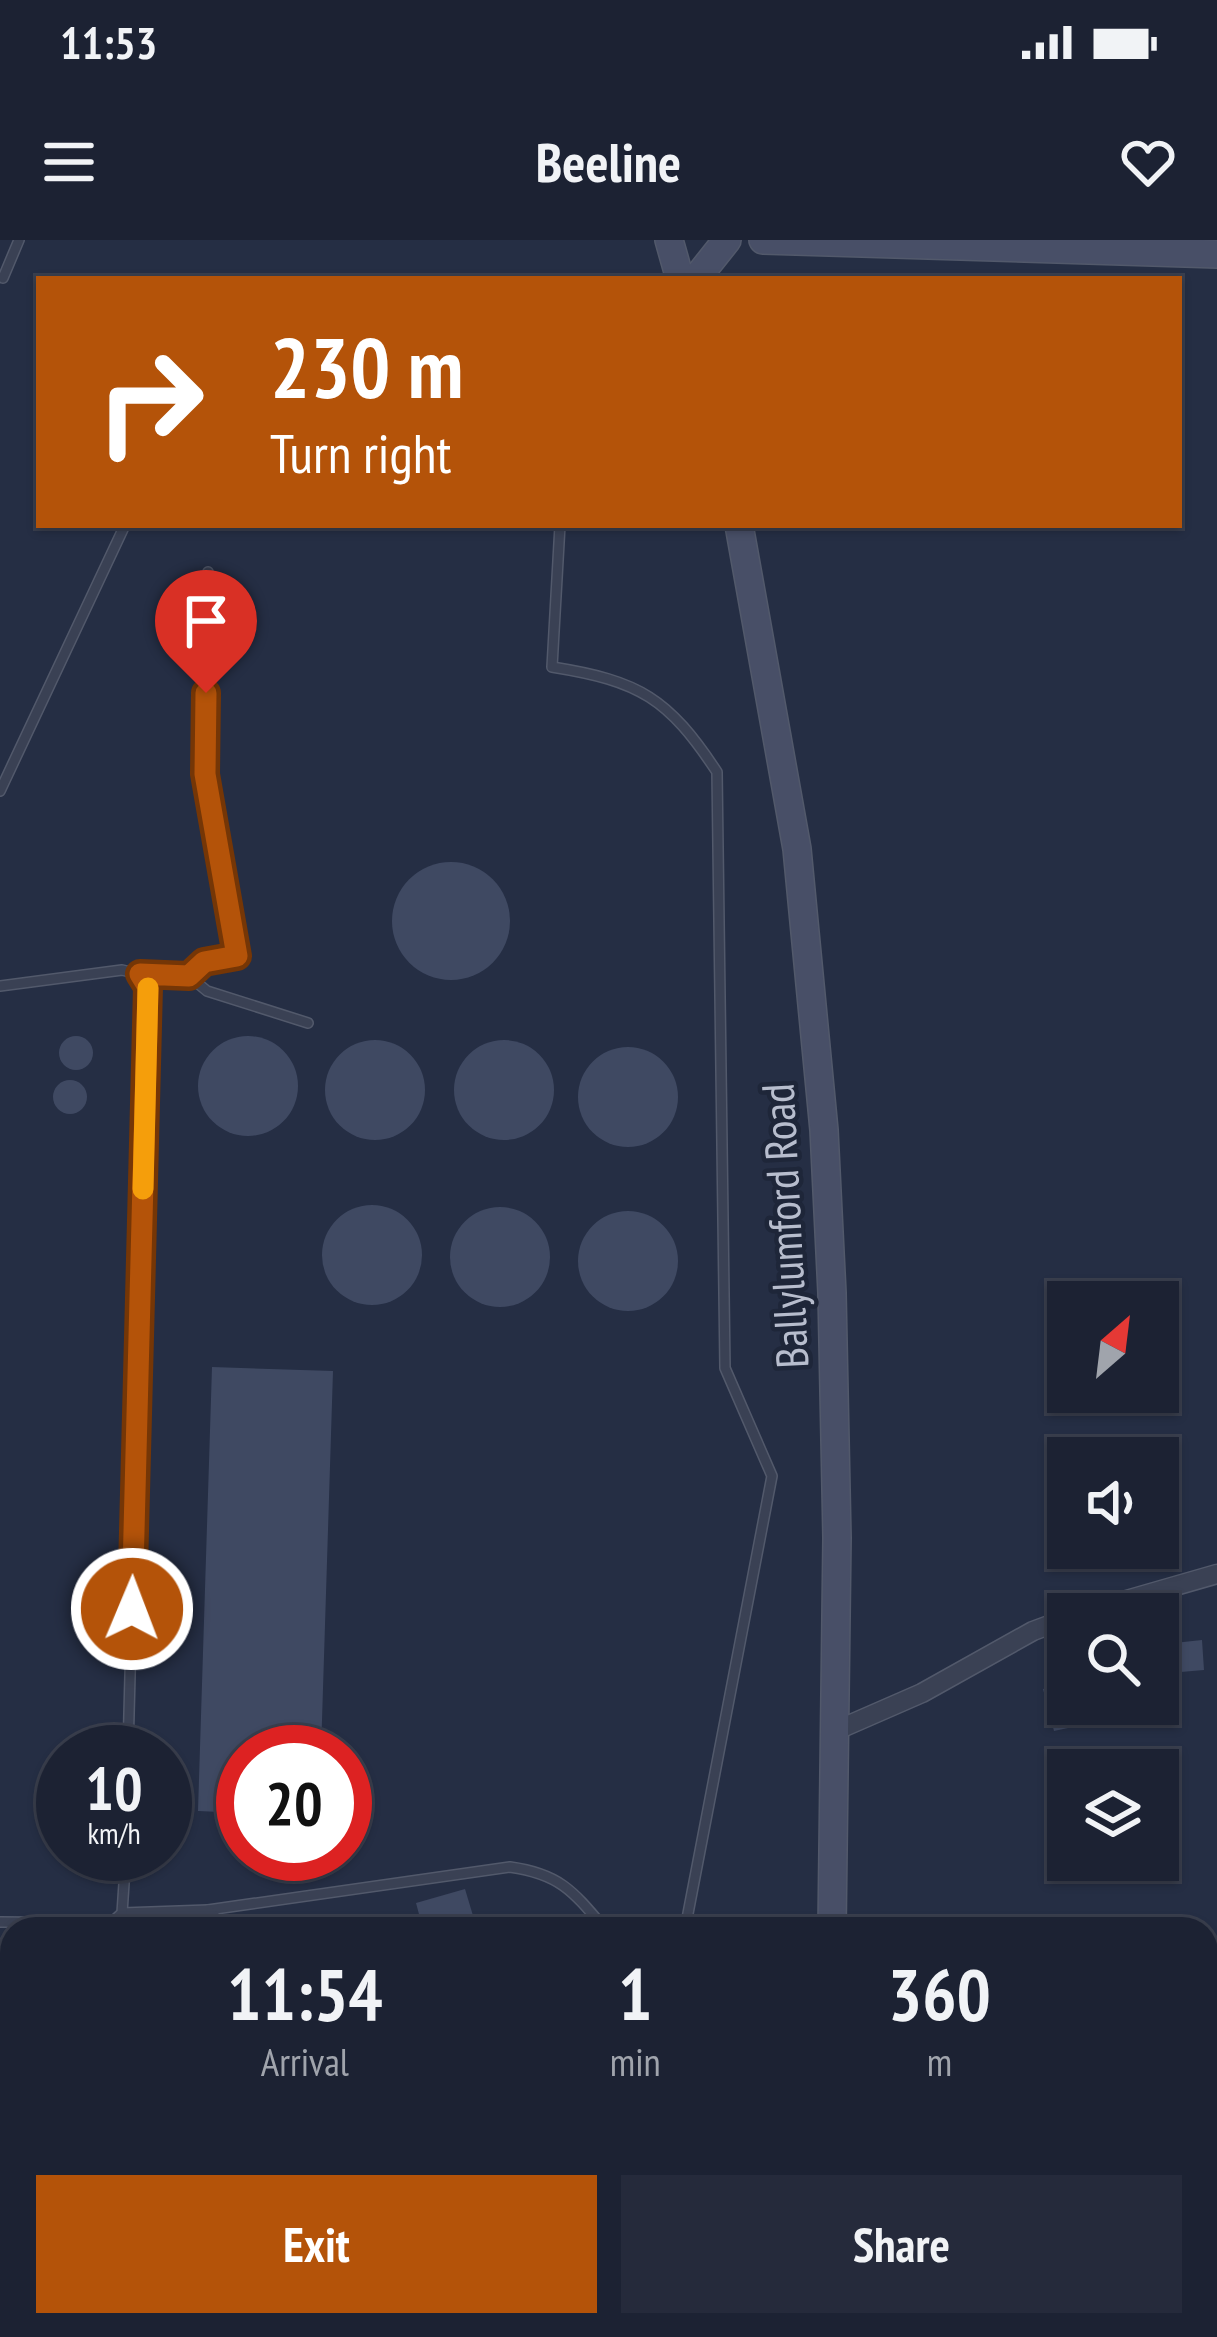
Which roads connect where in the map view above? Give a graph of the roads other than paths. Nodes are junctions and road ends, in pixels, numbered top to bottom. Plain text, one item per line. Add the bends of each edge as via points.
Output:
1 (19, 240) edge
2 (669, 240) edge
3 (727, 240) edge
4 (764, 240) edge
5 (784, 241) edge
6 (1217, 254) edge
7 (679, 276) edge
8 (698, 276) edge
9 (3, 278) edge
10 (124, 528) edge
11 (560, 528) edge
12 (740, 528) edge
13 (208, 572) dead end
14 (0, 791) edge
15 (140, 974) junction
16 (189, 976) junction
17 (0, 986) edge
18 (308, 1023) dead end
19 (1217, 1574) edge
20 (1151, 1593) edge
21 (1047, 1626) edge
22 (129, 1725) edge
23 (835, 1730) junction
24 (124, 1881) edge
25 (208, 1910) junction
26 (122, 1913) junction
27 (118, 1917) edge
28 (216, 1917) edge
29 (595, 1917) edge
30 (687, 1917) edge
31 (832, 1917) edge

1 - 9 lane
2 - 7 main road
3 - 8 main road
4 - 5 main road
5 - 6 main road
10 - 14 lane
11 - 30 lane via 552,667 608,676 659,701 717,772 725,1368 772,1476
12 - 23 main road, Ballylumford Road via 797,849 819,1059 832,1293
13 - 16 lane via 205,774 237,956 204,962
15 - 16 lane
15 - 17 lane
15 - 22 lane via 148,987
16 - 18 lane via 207,991
19 - 20 street
21 - 23 street via 922,1694
23 - 31 main road, Ballylumford Road
24 - 26 lane
25 - 26 lane
25 - 28 lane
25 - 29 lane via 510,1867 544,1871
26 - 27 lane

